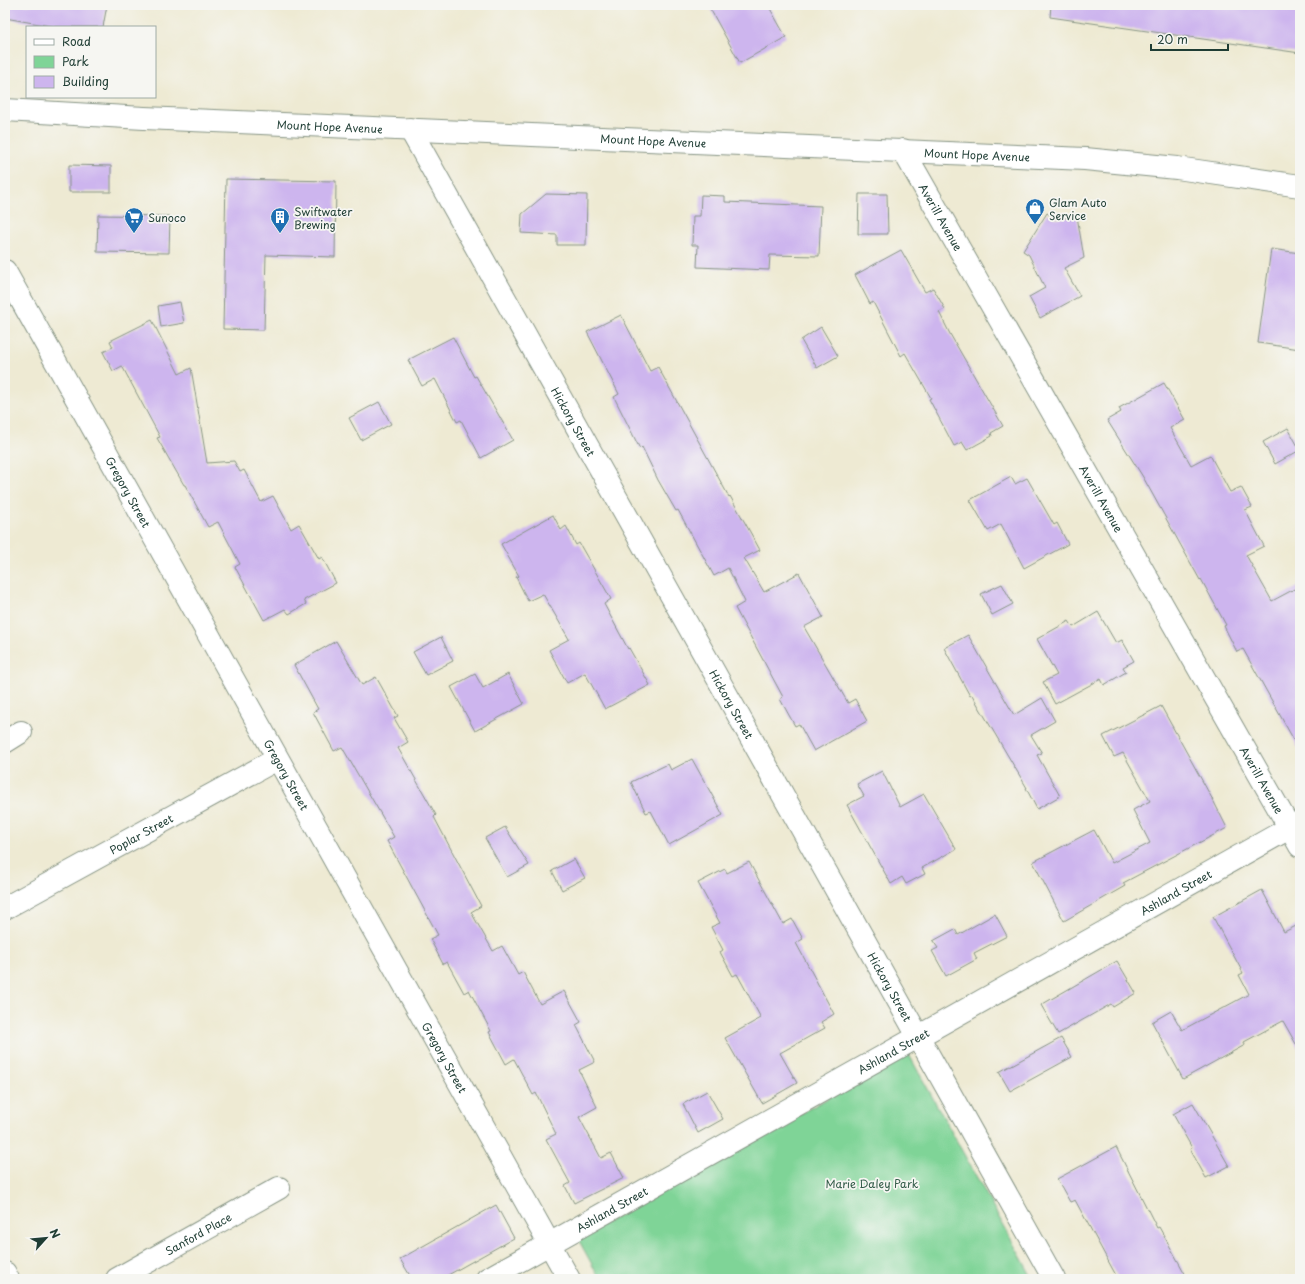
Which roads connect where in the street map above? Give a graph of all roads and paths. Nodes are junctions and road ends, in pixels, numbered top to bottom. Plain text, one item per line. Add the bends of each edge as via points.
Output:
1 (5, 110) edge
2 (410, 129) junction
3 (903, 150) junction
4 (1300, 186) edge
5 (5, 270) edge
6 (277, 759) junction
7 (1297, 832) edge
8 (5, 908) edge
9 (916, 1036) junction
10 (279, 1188) dead end
11 (550, 1245) junction
12 (5, 1273) edge
13 (8, 1279) edge
14 (117, 1279) edge
15 (487, 1279) edge
16 (570, 1279) edge
17 (1054, 1279) edge

1 - 2 street, Mount Hope Avenue
2 - 3 street, Mount Hope Avenue
2 - 9 street, Hickory Street
3 - 4 street, Mount Hope Avenue via 1134,162
3 - 7 street, Averill Avenue
5 - 6 street, Gregory Street
6 - 8 street, Poplar Street
6 - 11 street, Gregory Street
7 - 9 street, Ashland Street
9 - 11 street, Ashland Street
9 - 17 street, Hickory Street
10 - 14 street, Sanford Place
11 - 15 street, Ashland Street
11 - 16 street, Gregory Street
12 - 13 street

